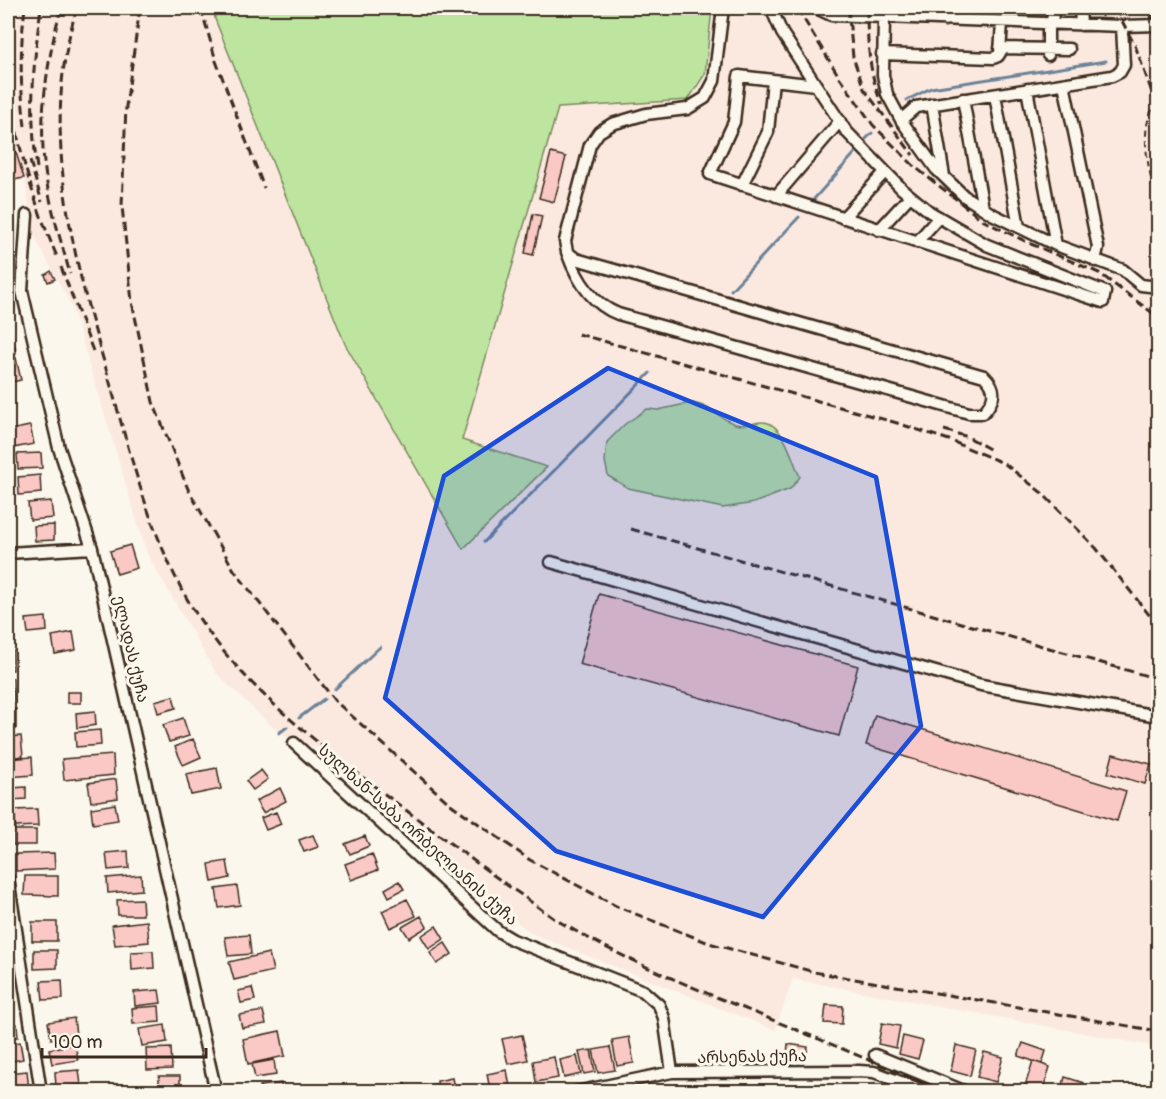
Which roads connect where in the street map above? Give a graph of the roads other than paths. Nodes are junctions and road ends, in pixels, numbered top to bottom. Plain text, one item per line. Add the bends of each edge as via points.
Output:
1 (723, 8) edge
2 (771, 8) edge
3 (816, 8) edge
4 (946, 8) edge
5 (1052, 8) edge
6 (1080, 8) edge
7 (1158, 8) edge
8 (922, 13) edge
9 (1158, 15) edge
10 (884, 18) junction
11 (945, 20) junction
12 (1002, 22) junction
13 (1051, 24) junction
14 (1081, 25) junction
15 (1122, 26) junction
16 (1158, 26) edge
17 (1000, 48) junction
18 (1069, 49) dead end
19 (1048, 52) junction
20 (882, 54) junction
21 (773, 80) junction
22 (1064, 84) junction
23 (816, 85) junction
24 (1027, 90) junction
25 (995, 94) junction
26 (963, 99) junction
27 (932, 104) junction
28 (901, 120) junction
29 (840, 121) junction
30 (885, 172) junction
31 (944, 176) junction
32 (742, 185) junction
33 (776, 196) junction
34 (910, 196) junction
35 (983, 208) junction
36 (27, 215) dead end
37 (939, 217) junction
38 (843, 218) junction
39 (1019, 227) junction
40 (879, 230) junction
41 (917, 242) junction
42 (1056, 245) junction
43 (567, 252) junction
44 (1095, 261) junction
45 (1158, 287) edge
46 (92, 548) junction
47 (8, 553) edge
48 (551, 562) dead end
49 (1158, 716) edge
50 (294, 743) dead end
51 (8, 878) edge
52 (875, 1055) dead end
53 (672, 1072) junction
54 (41, 1092) edge
55 (216, 1092) edge
56 (576, 1092) edge
57 (927, 1092) edge
58 (966, 1092) edge

1 - 43 street via 714,81 705,98 687,109 629,118 599,132 590,145 565,241
2 - 23 street via 782,33
3 - 10 street via 831,15
4 - 11 street
5 - 13 street
6 - 14 street
7 - 9 street
8 - 10 street
8 - 11 street
10 - 20 street
11 - 12 street
12 - 13 street
12 - 17 street
13 - 14 street
13 - 19 street
14 - 15 street
15 - 16 street
15 - 22 street via 1124,65 1120,72
17 - 19 street
17 - 20 street via 993,58
18 - 19 street
20 - 28 street via 887,94
21 - 23 street
21 - 32 street via 768,132
21 - 32 street via 740,76 734,122 710,174
22 - 24 street
22 - 44 street via 1098,248
23 - 29 street
24 - 25 street
24 - 42 street
25 - 26 street
25 - 39 street
26 - 27 street
26 - 35 street
27 - 28 street via 916,107
27 - 31 street
28 - 31 street
29 - 30 street
29 - 33 street
30 - 34 street
30 - 38 street
31 - 35 street
32 - 33 street
33 - 38 street
34 - 37 street
34 - 40 street
35 - 39 street
36 - 46 street, ელადას ქუჩა via 22,291 59,448
37 - 41 street
37 - 41 street via 987,245 1105,292 1103,302
38 - 40 street
39 - 42 street
40 - 41 street
42 - 44 street
43 - 43 street via 592,298 618,314 969,413 983,413 994,398 991,383 984,376 576,259
44 - 45 street via 1123,270 1141,285
46 - 47 street
46 - 55 street, ელადას ქუჩა
48 - 49 street via 981,685
50 - 53 street, სულხან-საბა ორბელიანის ქუჩა via 498,931 643,991 659,1005 664,1018
51 - 54 street
52 - 58 street
53 - 56 street, არსენას ქუჩა
53 - 57 street, არსენას ქუჩა via 874,1072

